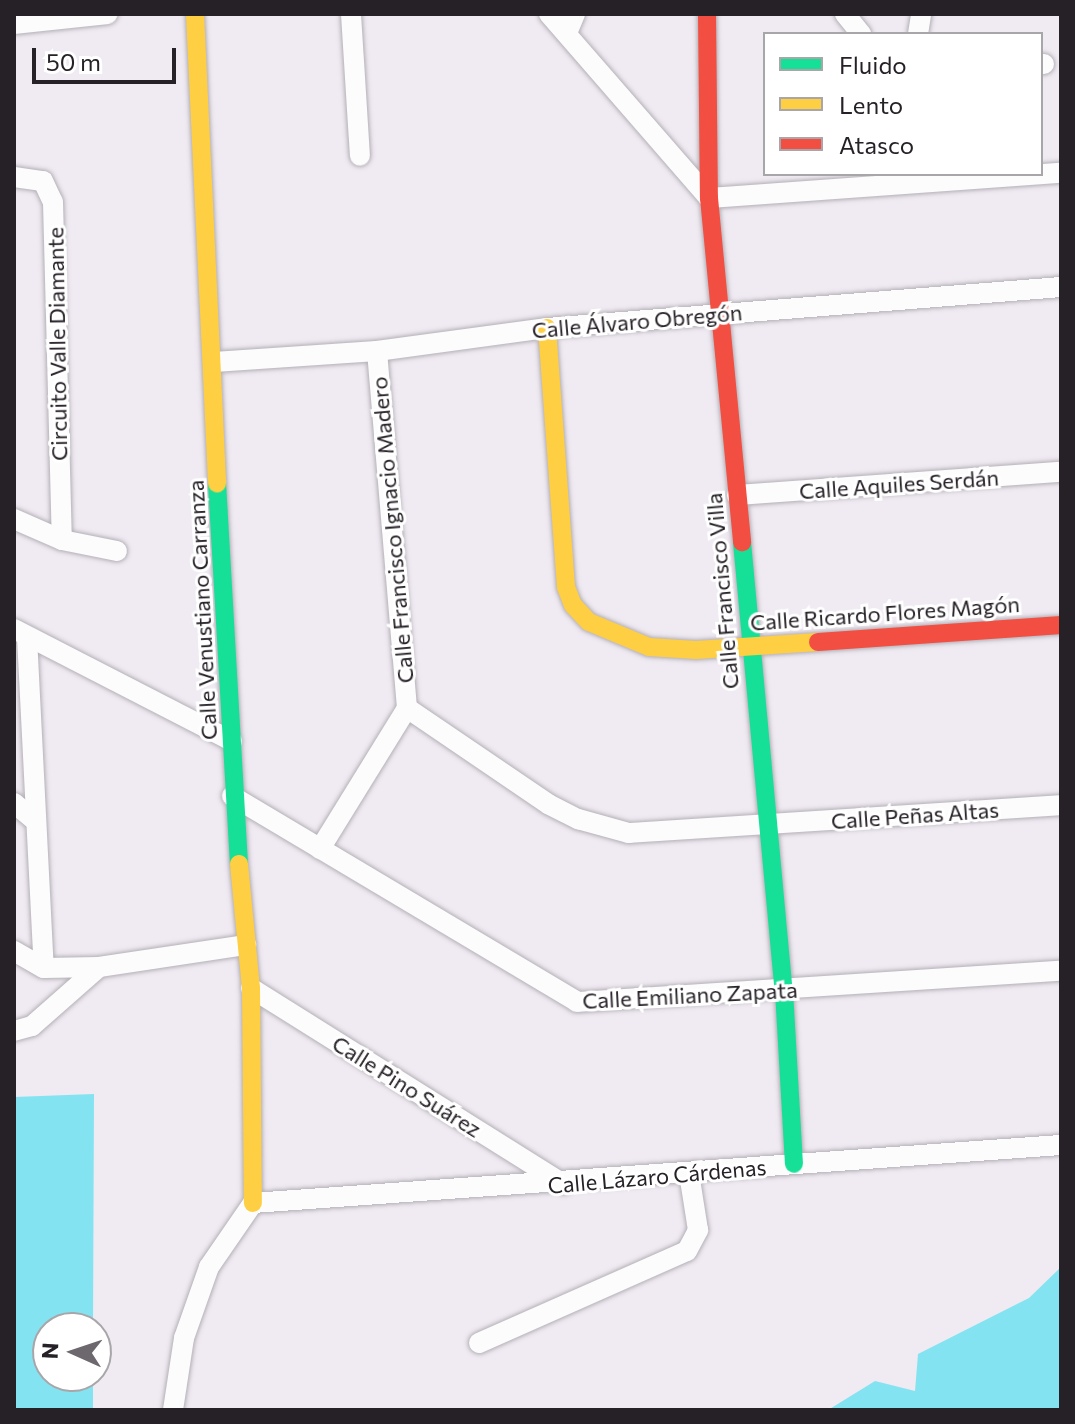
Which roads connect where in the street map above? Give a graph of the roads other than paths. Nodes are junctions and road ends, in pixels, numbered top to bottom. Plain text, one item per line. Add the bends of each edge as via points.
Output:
1 (107, 14) edge
2 (195, 14) edge
3 (351, 14) edge
4 (549, 14) edge
5 (707, 14) edge
6 (845, 14) edge
7 (14, 24) edge
8 (571, 24) edge
9 (859, 32) edge
10 (360, 156) dead end
11 (986, 176) edge
12 (14, 177) edge
13 (910, 179) edge
14 (709, 198) junction
15 (1061, 287) edge
16 (720, 313) junction
17 (547, 328) junction
18 (377, 351) junction
19 (214, 362) junction
20 (1061, 472) edge
21 (737, 495) junction
22 (14, 519) edge
23 (62, 540) junction
24 (117, 551) dead end
25 (1061, 625) edge
26 (21, 633) edge
27 (750, 647) junction
28 (407, 708) junction
29 (232, 741) junction
30 (232, 796) junction
31 (14, 803) edge
32 (1061, 805) edge
33 (33, 819) junction
34 (769, 826) junction
35 (320, 849) junction
36 (246, 945) junction
37 (14, 951) edge
38 (99, 967) junction
39 (44, 968) junction
40 (1061, 971) edge
41 (251, 988) junction
42 (784, 991) junction
43 (14, 1031) edge
44 (1061, 1145) edge
45 (794, 1164) junction
46 (689, 1173) junction
47 (564, 1184) junction
48 (253, 1203) junction
49 (479, 1343) dead end
50 (173, 1410) edge

1 - 7 street
2 - 19 street, Calle Venustiano Carranza
3 - 10 street
4 - 8 street
5 - 14 street, Calle Francisco Villa
6 - 9 street
8 - 14 street
11 - 13 street
12 - 23 street, Circuito Valle Diamante via 43,181 53,202
13 - 14 street
14 - 16 street, Calle Francisco Villa
15 - 16 street, Calle Álvaro Obregón
16 - 17 street, Calle Álvaro Obregón
16 - 21 street, Calle Francisco Villa
17 - 18 street, Calle Álvaro Obregón
17 - 27 street, Calle Ricardo Flores Magón via 566,587 573,605 618,638 649,647
18 - 19 street, Calle Álvaro Obregón
18 - 28 street, Calle Francisco Ignacio Madero
19 - 29 street, Calle Venustiano Carranza
20 - 21 street, Calle Aquiles Serdán
21 - 27 street, Calle Francisco Villa
22 - 23 street
23 - 24 street
25 - 27 street, Calle Ricardo Flores Magón
26 - 29 street
26 - 33 street
27 - 34 street, Calle Francisco Villa
28 - 34 street, Calle Peñas Altas via 578,819 629,833
28 - 35 street
29 - 30 street, Calle Venustiano Carranza
30 - 35 street, Calle Emiliano Zapata
30 - 36 street, Calle Venustiano Carranza
31 - 33 street
32 - 34 street, Calle Peñas Altas
33 - 39 street
34 - 42 street, Calle Francisco Villa
35 - 42 street, Calle Emiliano Zapata via 577,1002
36 - 38 street
36 - 41 street, Calle Venustiano Carranza
37 - 39 street
38 - 39 street
38 - 43 street via 32,1026
40 - 42 street, Calle Emiliano Zapata
41 - 47 street, Calle Pino Suárez
41 - 48 street, Calle Venustiano Carranza
42 - 45 street, Calle Francisco Villa
44 - 45 street, Calle Lázaro Cárdenas
45 - 46 street, Calle Lázaro Cárdenas
46 - 47 street, Calle Lázaro Cárdenas
46 - 49 street via 698,1230 687,1251
47 - 48 street, Calle Lázaro Cárdenas
48 - 50 street via 209,1267 184,1338

